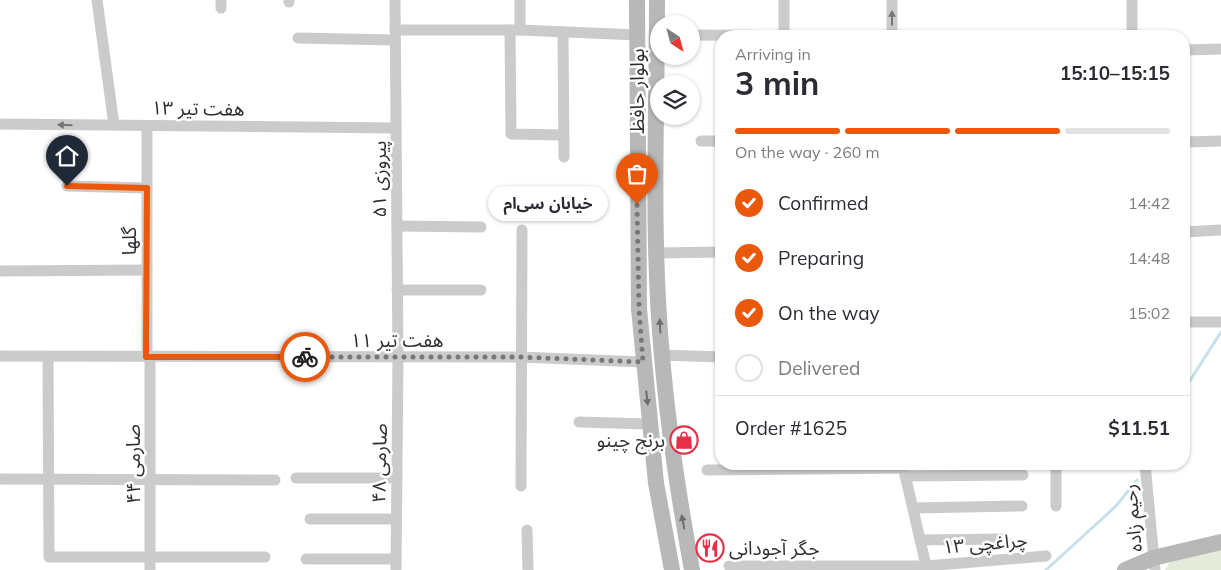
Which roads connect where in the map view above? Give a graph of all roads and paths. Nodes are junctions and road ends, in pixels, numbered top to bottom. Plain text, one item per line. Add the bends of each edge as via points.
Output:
1 (96, 0) edge
2 (395, 0) edge
3 (520, 0) edge
4 (637, 0) edge
5 (657, 0) edge
6 (784, 0) edge
7 (892, 0) edge
8 (1132, 0) edge
9 (657, 15) edge
10 (515, 30) junction
11 (784, 30) edge
12 (892, 30) edge
13 (1132, 30) edge
14 (563, 32) junction
15 (395, 35) junction
16 (637, 35) junction
17 (700, 35) edge
18 (715, 35) edge
19 (298, 38) dead end
20 (1221, 49) edge
21 (1190, 50) edge
22 (658, 65) edge
23 (0, 124) edge
24 (114, 125) junction
25 (147, 126) junction
26 (396, 128) junction
27 (563, 135) junction
28 (701, 140) dead end
29 (715, 140) edge
30 (1221, 141) edge
31 (1190, 142) edge
32 (564, 157) dead end
33 (67, 186) dead end
34 (147, 188) junction
35 (396, 226) junction
36 (481, 227) dead end
37 (522, 230) dead end
38 (1221, 230) edge
39 (1190, 232) edge
40 (715, 252) edge
41 (657, 253) junction
42 (147, 270) junction
43 (0, 271) edge
44 (397, 290) junction
45 (481, 290) dead end
46 (1190, 322) edge
47 (1221, 322) edge
48 (662, 355) junction
49 (0, 356) edge
50 (715, 356) edge
51 (48, 357) junction
52 (148, 357) junction
53 (398, 357) junction
54 (520, 357) junction
55 (643, 362) junction
56 (579, 422) dead end
57 (649, 424) junction
58 (707, 470) dead end
59 (715, 470) edge
60 (904, 470) edge
61 (924, 470) edge
62 (1056, 470) edge
63 (1146, 470) edge
64 (1023, 475) dead end
65 (47, 478) junction
66 (296, 478) dead end
67 (396, 478) junction
68 (0, 479) edge
69 (150, 480) junction
70 (275, 480) dead end
71 (521, 486) dead end
72 (1022, 506) dead end
73 (1056, 506) dead end
74 (912, 508) junction
75 (310, 519) dead end
76 (396, 519) junction
77 (528, 530) dead end
78 (1005, 539) dead end
79 (920, 540) junction
80 (1221, 542) edge
81 (150, 556) junction
82 (1046, 556) dead end
83 (264, 557) dead end
84 (306, 559) dead end
85 (1154, 564) edge
86 (396, 565) edge
87 (729, 566) dead end
88 (927, 568) edge
89 (150, 570) edge
90 (528, 570) edge
91 (672, 570) edge
92 (692, 570) edge
93 (1126, 570) edge

1 - 24 street
2 - 15 street, پیروزی ۵۱
3 - 10 street
4 - 16 street, بولوار حافظ
5 - 9 street, بولوار حافظ
6 - 11 street
12 -> 7 street
8 - 13 street
10 - 14 street
10 - 15 street
10 - 27 street via 511,134
14 - 16 street
14 - 27 street
15 - 19 street
15 - 26 street, پیروزی ۵۱
16 - 55 street, بولوار حافظ via 637,256
17 - 18 street
20 - 21 street
22 - 41 street, بولوار حافظ
24 -> 23 street, هفت تیر ۱۳
24 - 25 street, هفت تیر ۱۳
25 - 26 street, هفت تیر ۱۳
25 - 34 street, گلها
26 - 35 street, پیروزی ۵۱
27 - 32 street
28 - 29 street
30 - 31 street
33 - 34 street
34 - 42 street, گلها
35 - 36 street
35 - 44 street, پیروزی ۵۱
37 - 54 street
38 - 39 street
40 - 41 street
48 -> 41 street, بولوار حافظ
42 - 43 street
42 - 52 street, گلها
44 - 45 street
44 - 53 street, پیروزی ۵۱
46 - 47 street
48 - 50 street
92 -> 48 street, بولوار حافظ via 676,480
49 - 51 street, هفت تیر ۱۱
51 - 52 street, هفت تیر ۱۱
51 - 65 street
52 - 53 street, هفت تیر ۱۱
52 - 69 street, صارمی ۴۴
53 - 54 street, هفت تیر ۱۱
53 - 67 street, صارمی ۴۸
54 - 55 street, هفت تیر ۱۱
54 - 71 street
55 -> 57 street, بولوار حافظ
56 - 57 street
57 - 91 street, بولوار حافظ
58 - 59 street
60 - 74 street
61 - 64 street
62 - 73 street
63 - 85 street, رحیم زاده
65 - 68 street
65 - 69 street
65 - 81 street via 49,557
66 - 67 street
67 - 76 street, صارمی ۴۸
69 - 70 street
69 - 81 street, صارمی ۴۴
72 - 74 street
74 - 79 street
75 - 76 street
76 - 86 street, صارمی ۴۸
77 - 90 street
78 - 79 street
79 - 88 street
80 - 85 street
81 - 83 street
81 - 89 street, صارمی ۴۴
82 - 88 street, چراغچی ۱۳
84 - 86 street
85 - 93 street
87 - 88 street, چراغچی ۱۳

